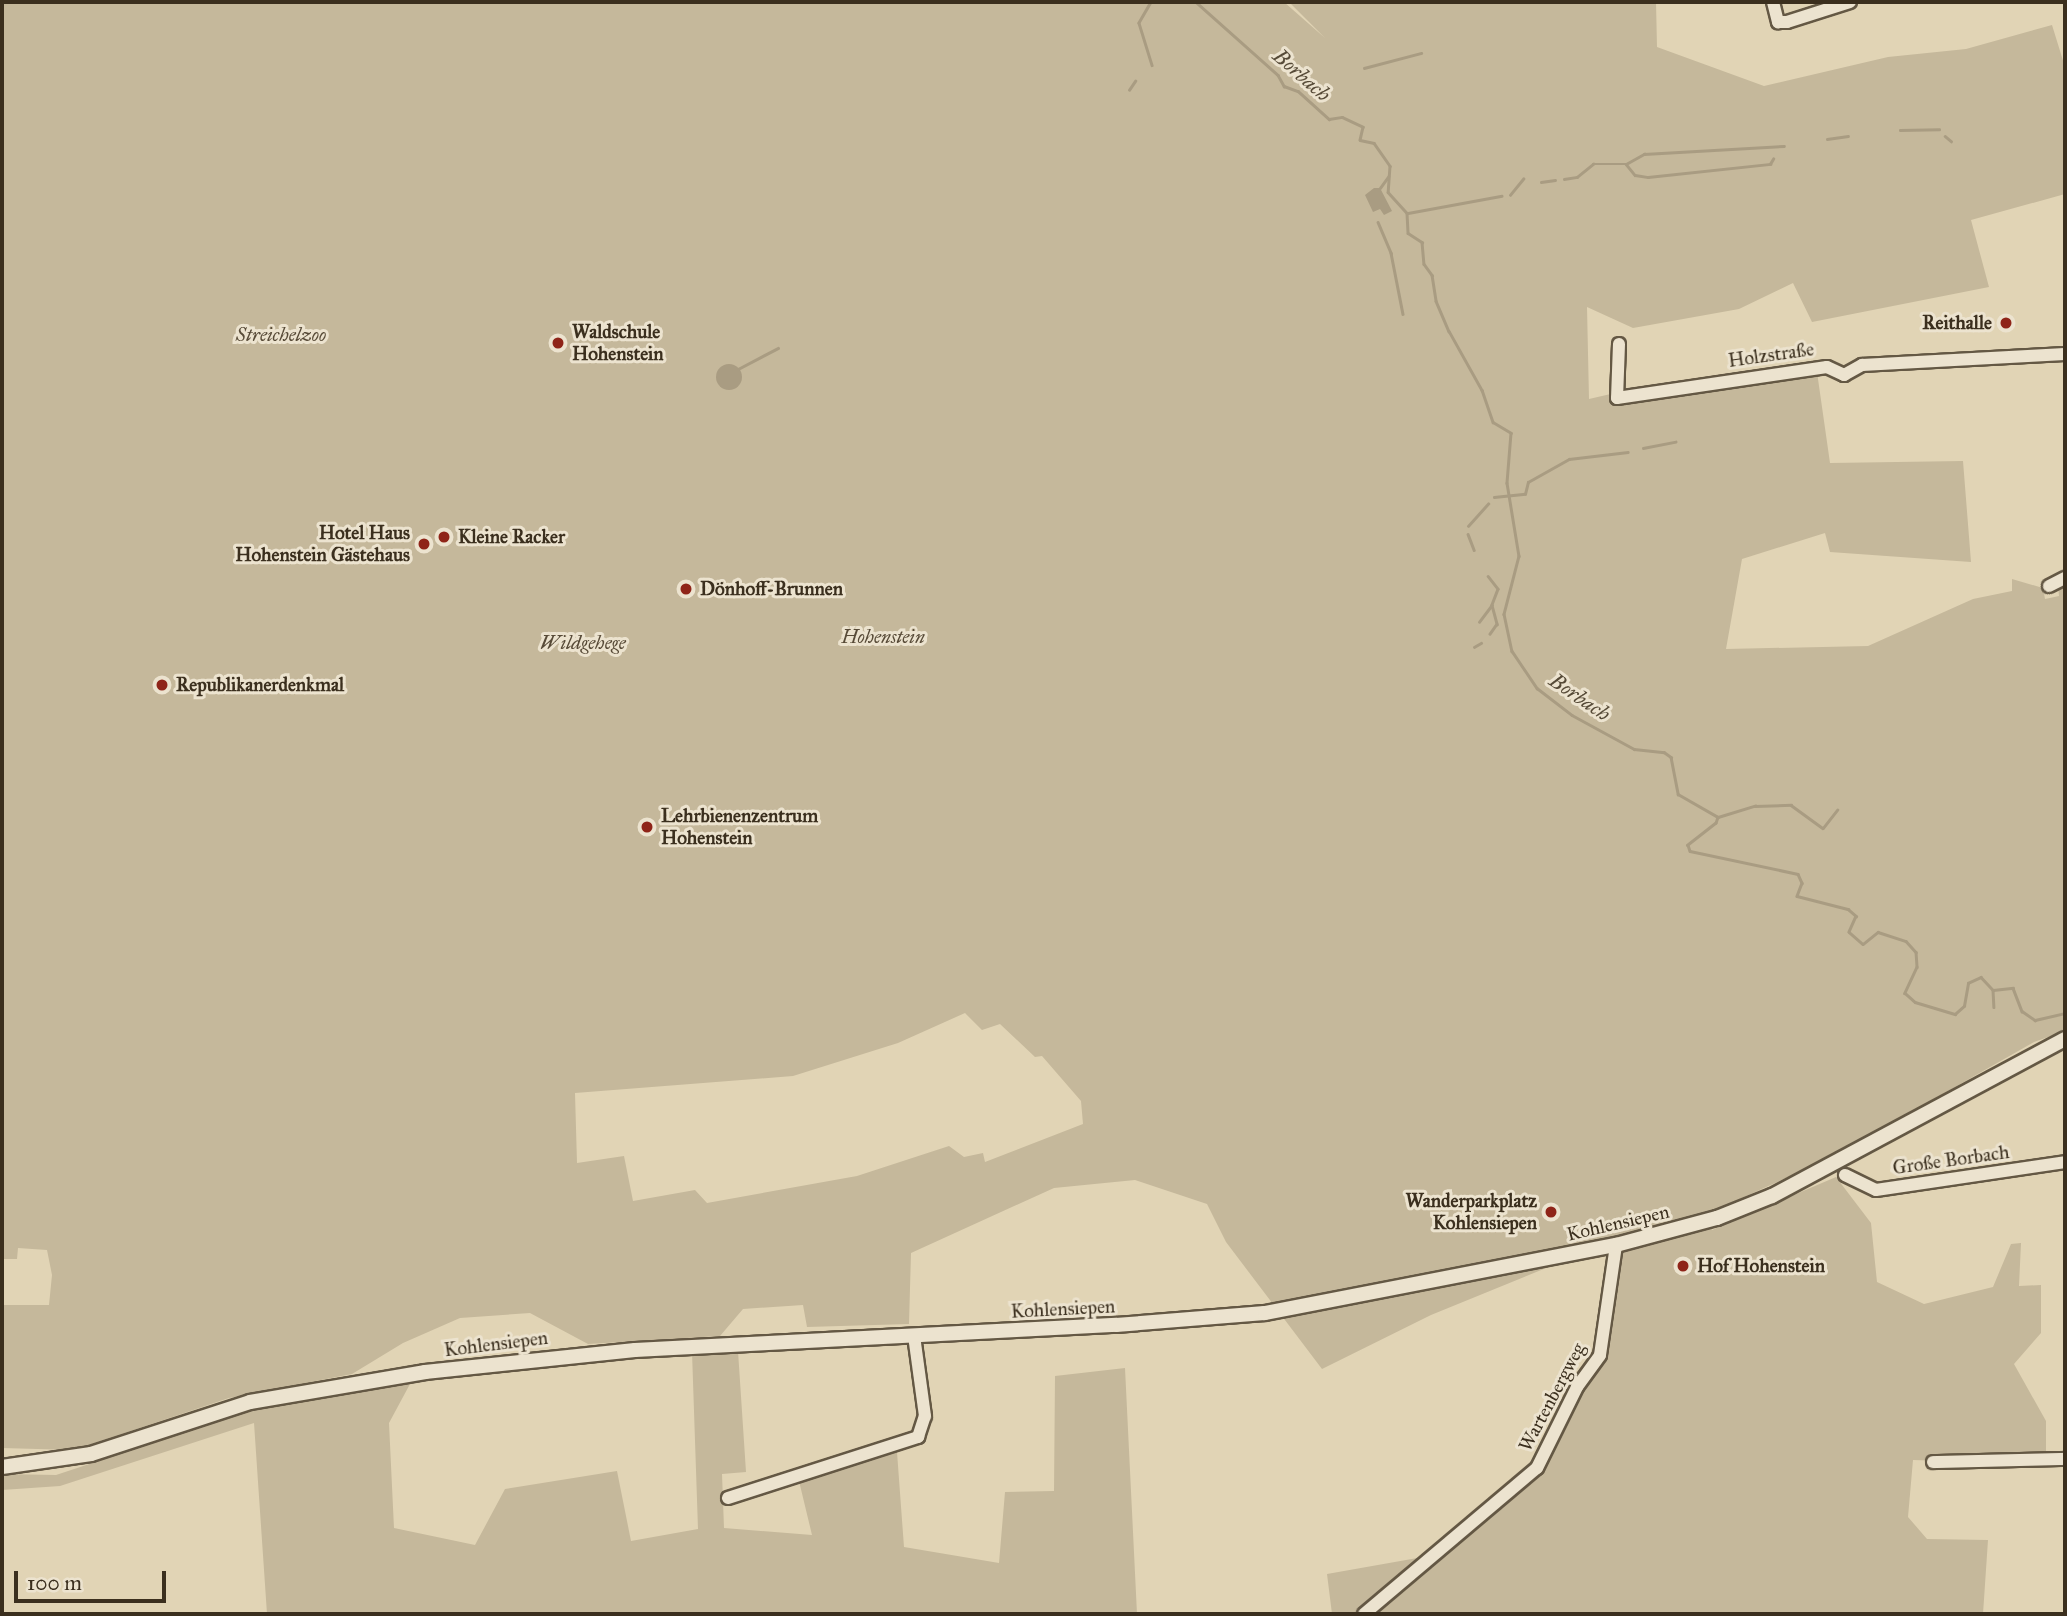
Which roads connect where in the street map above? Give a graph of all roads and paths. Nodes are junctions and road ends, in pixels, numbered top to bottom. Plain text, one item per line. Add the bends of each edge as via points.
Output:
1 (1773, 2) edge
2 (1850, 2) edge
3 (1619, 344) dead end
4 (2065, 354) edge
5 (2065, 578) edge
6 (2049, 586) dead end
7 (2065, 1039) edge
8 (2065, 1162) edge
9 (1845, 1175) dead end
10 (1616, 1245) junction
11 (914, 1336) junction
12 (2, 1456) edge
13 (2065, 1459) edge
14 (21, 1462) junction
15 (1933, 1462) dead end
16 (2, 1467) edge
17 (728, 1498) dead end
18 (1364, 1614) edge

1 - 2 street via 1778,22 1787,22
3 - 4 street, Holzstraße via 1617,398 1826,367 1844,375 1862,365
5 - 6 street
7 - 10 street, Kohlensiepen via 1772,1196 1717,1218
8 - 9 street, Große Borbach via 1877,1190
10 - 11 street, Kohlensiepen via 1265,1313
10 - 18 street, Wartenbergweg via 1600,1355 1577,1387 1537,1468
11 - 14 street, Kohlensiepen via 611,1352 425,1372 250,1402 92,1454
11 - 17 street via 925,1416 918,1437
12 - 14 street, Kohlensiepen
13 - 15 street
14 - 16 street, Kohlensiepen

